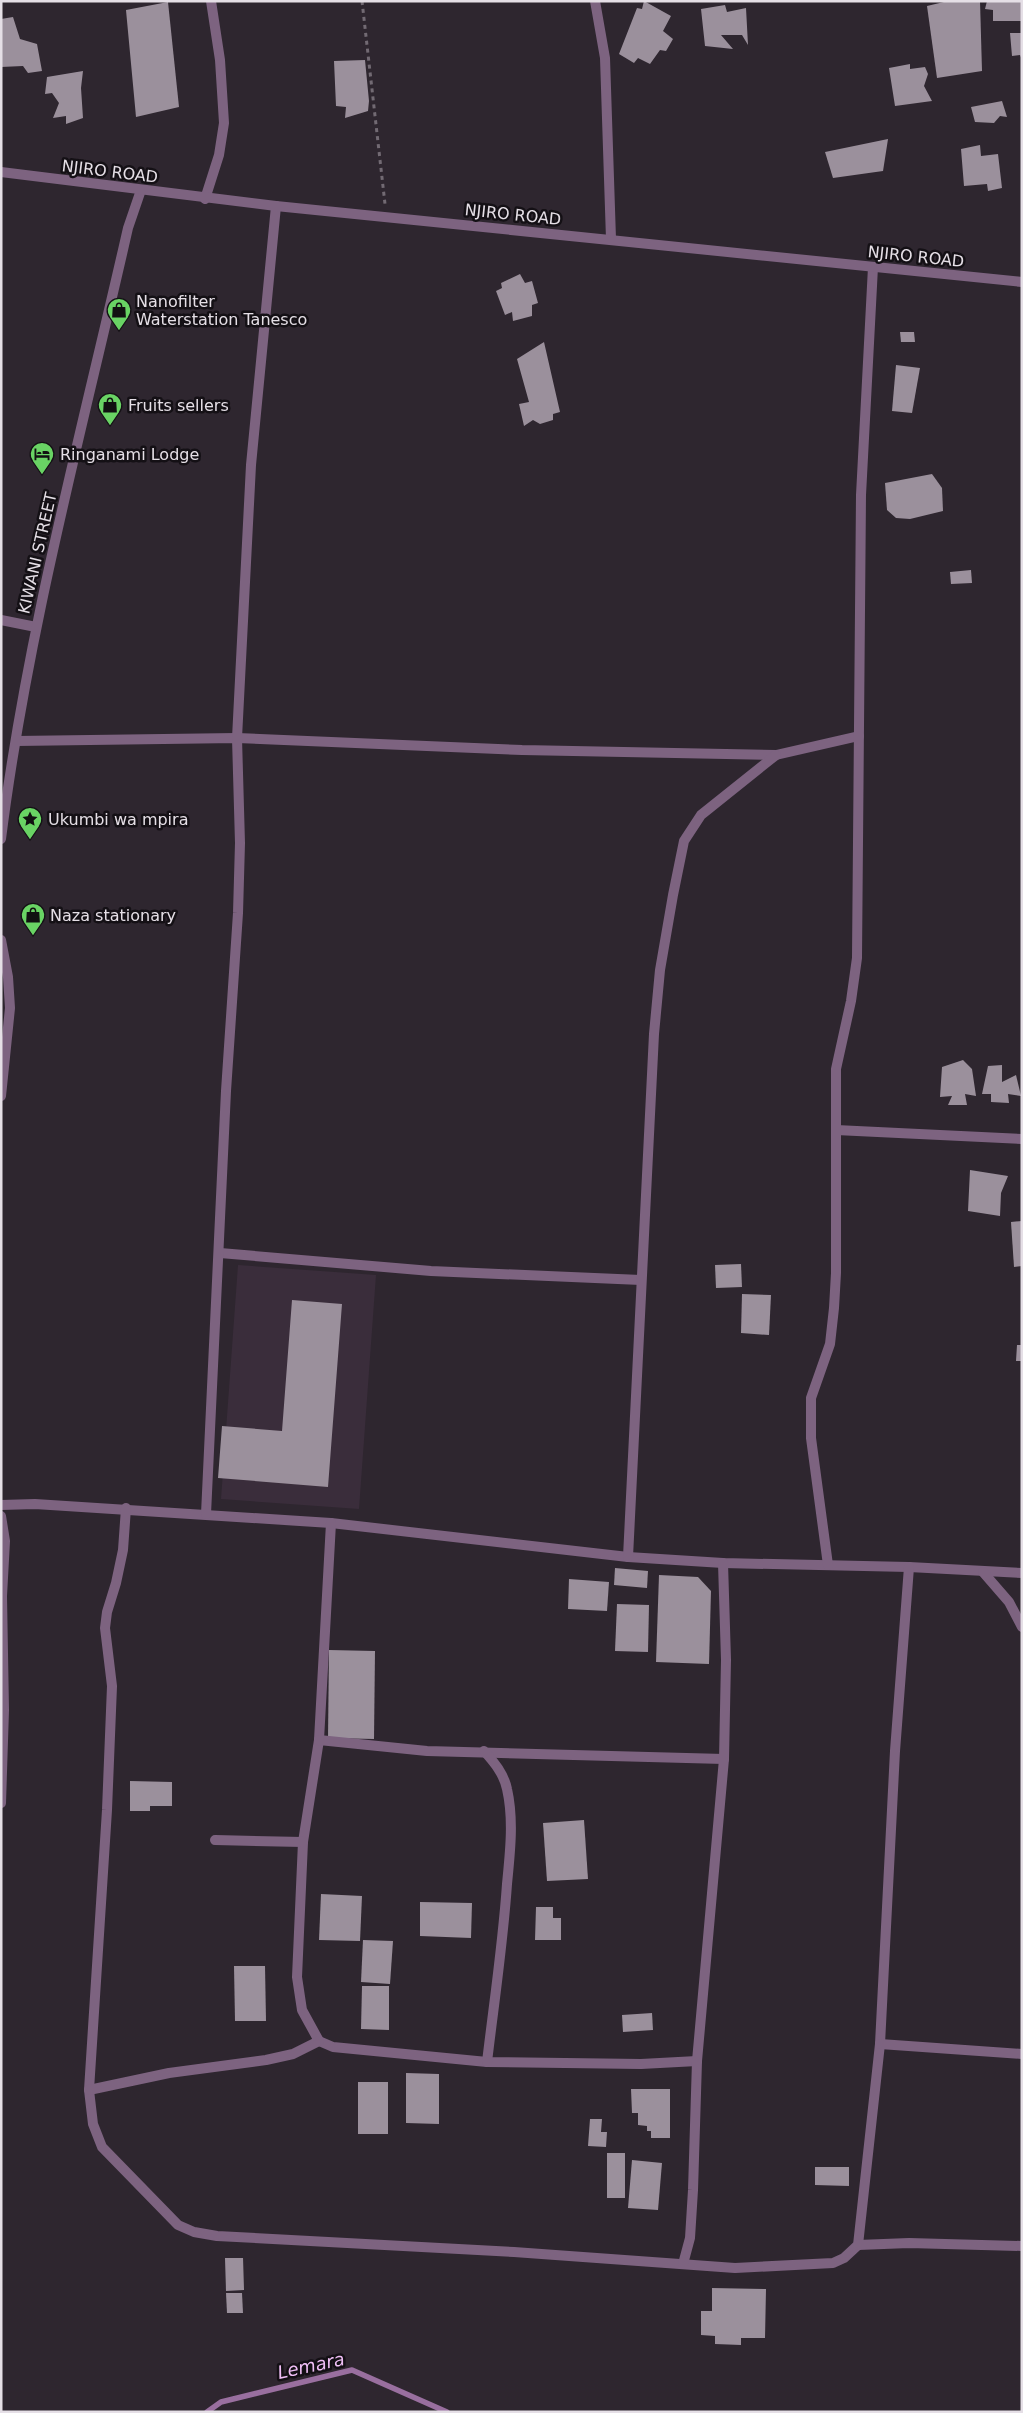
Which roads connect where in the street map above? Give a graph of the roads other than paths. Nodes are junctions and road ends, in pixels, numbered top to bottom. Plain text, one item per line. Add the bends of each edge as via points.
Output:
1 (211, 1) edge
2 (595, 1) edge
3 (1, 172) edge
4 (141, 190) junction
5 (205, 199) junction
6 (276, 206) junction
7 (611, 239) junction
8 (873, 266) junction
9 (1022, 282) edge
10 (1, 620) edge
11 (36, 627) junction
12 (859, 736) junction
13 (237, 738) junction
14 (16, 741) junction
15 (776, 755) junction
16 (1, 839) edge
17 (1, 940) edge
18 (2, 1091) edge
19 (836, 1130) junction
20 (1022, 1139) edge
21 (220, 1253) junction
22 (641, 1280) junction
23 (1, 1505) edge
24 (126, 1508) junction
25 (206, 1514) junction
26 (1, 1516) edge
27 (331, 1523) junction
28 (628, 1557) junction
29 (723, 1563) junction
30 (828, 1565) junction
31 (909, 1568) junction
32 (983, 1572) junction
33 (1022, 1573) edge
34 (1022, 1627) edge
35 (319, 1740) junction
36 (484, 1751) junction
37 (724, 1760) junction
38 (1, 1802) edge
39 (215, 1840) dead end
40 (303, 1842) junction
41 (318, 2041) junction
42 (880, 2044) junction
43 (1022, 2054) edge
44 (697, 2061) junction
45 (487, 2062) junction
46 (89, 2090) junction
47 (858, 2245) junction
48 (1022, 2246) edge
49 (682, 2264) junction

1 - 5 street via 220,60 224,123 219,155
2 - 7 street via 605,58
3 - 4 street, NJIRO ROAD
4 - 5 street, NJIRO ROAD
4 - 11 street, KIWANI STREET via 128,228
5 - 6 street, NJIRO ROAD
6 - 7 street, NJIRO ROAD
6 - 13 street via 251,465
7 - 8 street, NJIRO ROAD
8 - 9 street, NJIRO ROAD
8 - 12 street via 861,495
10 - 11 street
11 - 14 street, KIWANI STREET
12 - 15 street
12 - 19 street via 857,958 836,1069
13 - 14 street
13 - 15 street via 522,750
13 - 21 street via 238,913 226,1091
14 - 16 street, KIWANI STREET
15 - 22 street via 701,815 684,842 658,988
17 - 18 street via 10,1008
19 - 20 street
19 - 30 street via 834,1308 830,1344 811,1398 811,1438
21 - 22 street via 431,1271
21 - 25 street
22 - 28 street
23 - 24 street
24 - 25 street
24 - 46 street via 123,1550 105,1628 112,1686
25 - 27 street
26 - 38 street via 5,1541
27 - 28 street
27 - 35 street
28 - 29 street
29 - 30 street
29 - 37 street via 726,1660
30 - 31 street
31 - 32 street
31 - 42 street via 894,1761
32 - 33 street
32 - 34 street via 1009,1602
35 - 36 street via 426,1751
35 - 40 street
36 - 37 street
36 - 45 street via 504,1778 511,1831 504,1926
37 - 44 street
39 - 40 street
40 - 41 street via 297,1977 302,2010
41 - 45 street via 333,2047
41 - 46 street via 293,2054 266,2060 168,2073
42 - 43 street
42 - 47 street
44 - 45 street via 641,2064
44 - 49 street via 690,2238
46 - 49 street via 93,2124 102,2147 178,2224 194,2232
47 - 48 street
47 - 49 street via 844,2258 816,2265 735,2268

